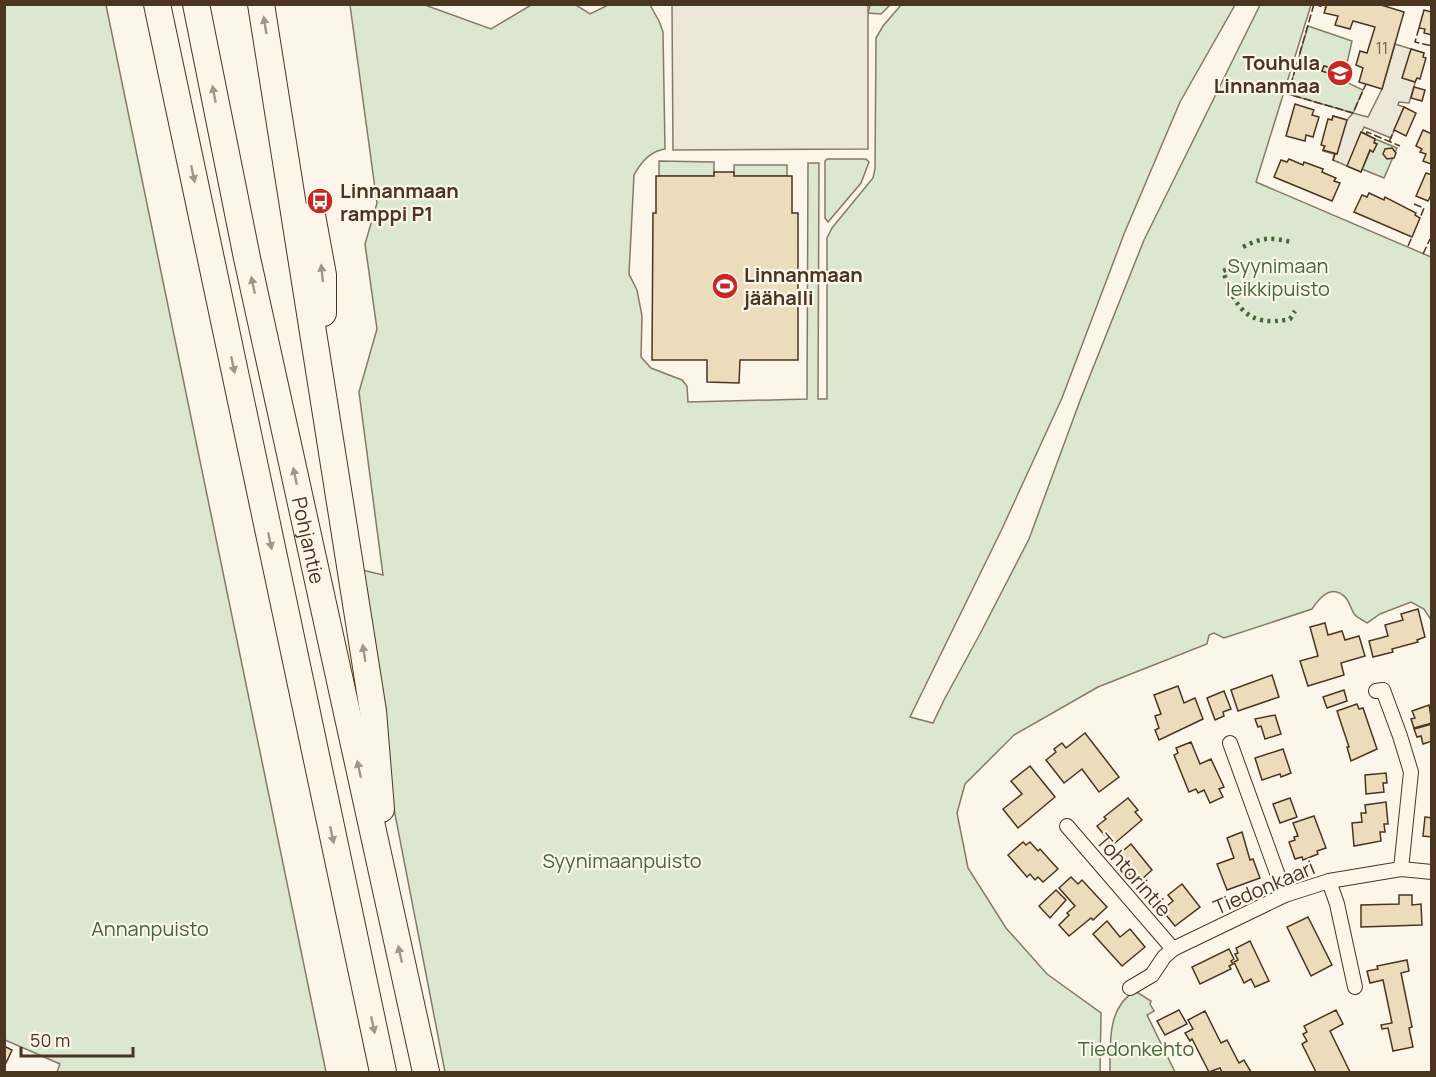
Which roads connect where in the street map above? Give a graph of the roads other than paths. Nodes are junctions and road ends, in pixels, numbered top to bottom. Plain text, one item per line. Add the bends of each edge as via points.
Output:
1 (140, 4) edge
2 (157, 4) edge
3 (196, 4) edge
4 (261, 4) edge
5 (180, 117) junction
6 (1376, 691) dead end
7 (1230, 743) dead end
8 (1066, 826) dead end
9 (1401, 869) junction
10 (1431, 872) edge
11 (1329, 881) junction
12 (1285, 895) junction
13 (389, 908) junction
14 (1173, 949) junction
15 (1355, 987) dead end
16 (1130, 988) dead end
17 (382, 1072) edge
18 (426, 1072) edge

1 - 5 highway
2 - 5 highway, Pohjantie
13 -> 3 highway, Pohjantie via 247,258
13 -> 4 highway via 373,711 324,394 323,274 299,146 271,65
5 -> 17 highway, Pohjantie
6 - 9 street via 1383,690 1411,772
7 - 12 street
8 - 14 street, Tohtorintie
9 - 10 street, Tiedonkaari
9 - 11 street, Tiedonkaari
11 - 12 street, Tiedonkaari
11 - 15 street
12 - 14 street, Tiedonkaari
18 -> 13 highway, Pohjantie
14 - 16 street, Tiedonkaari via 1152,975

